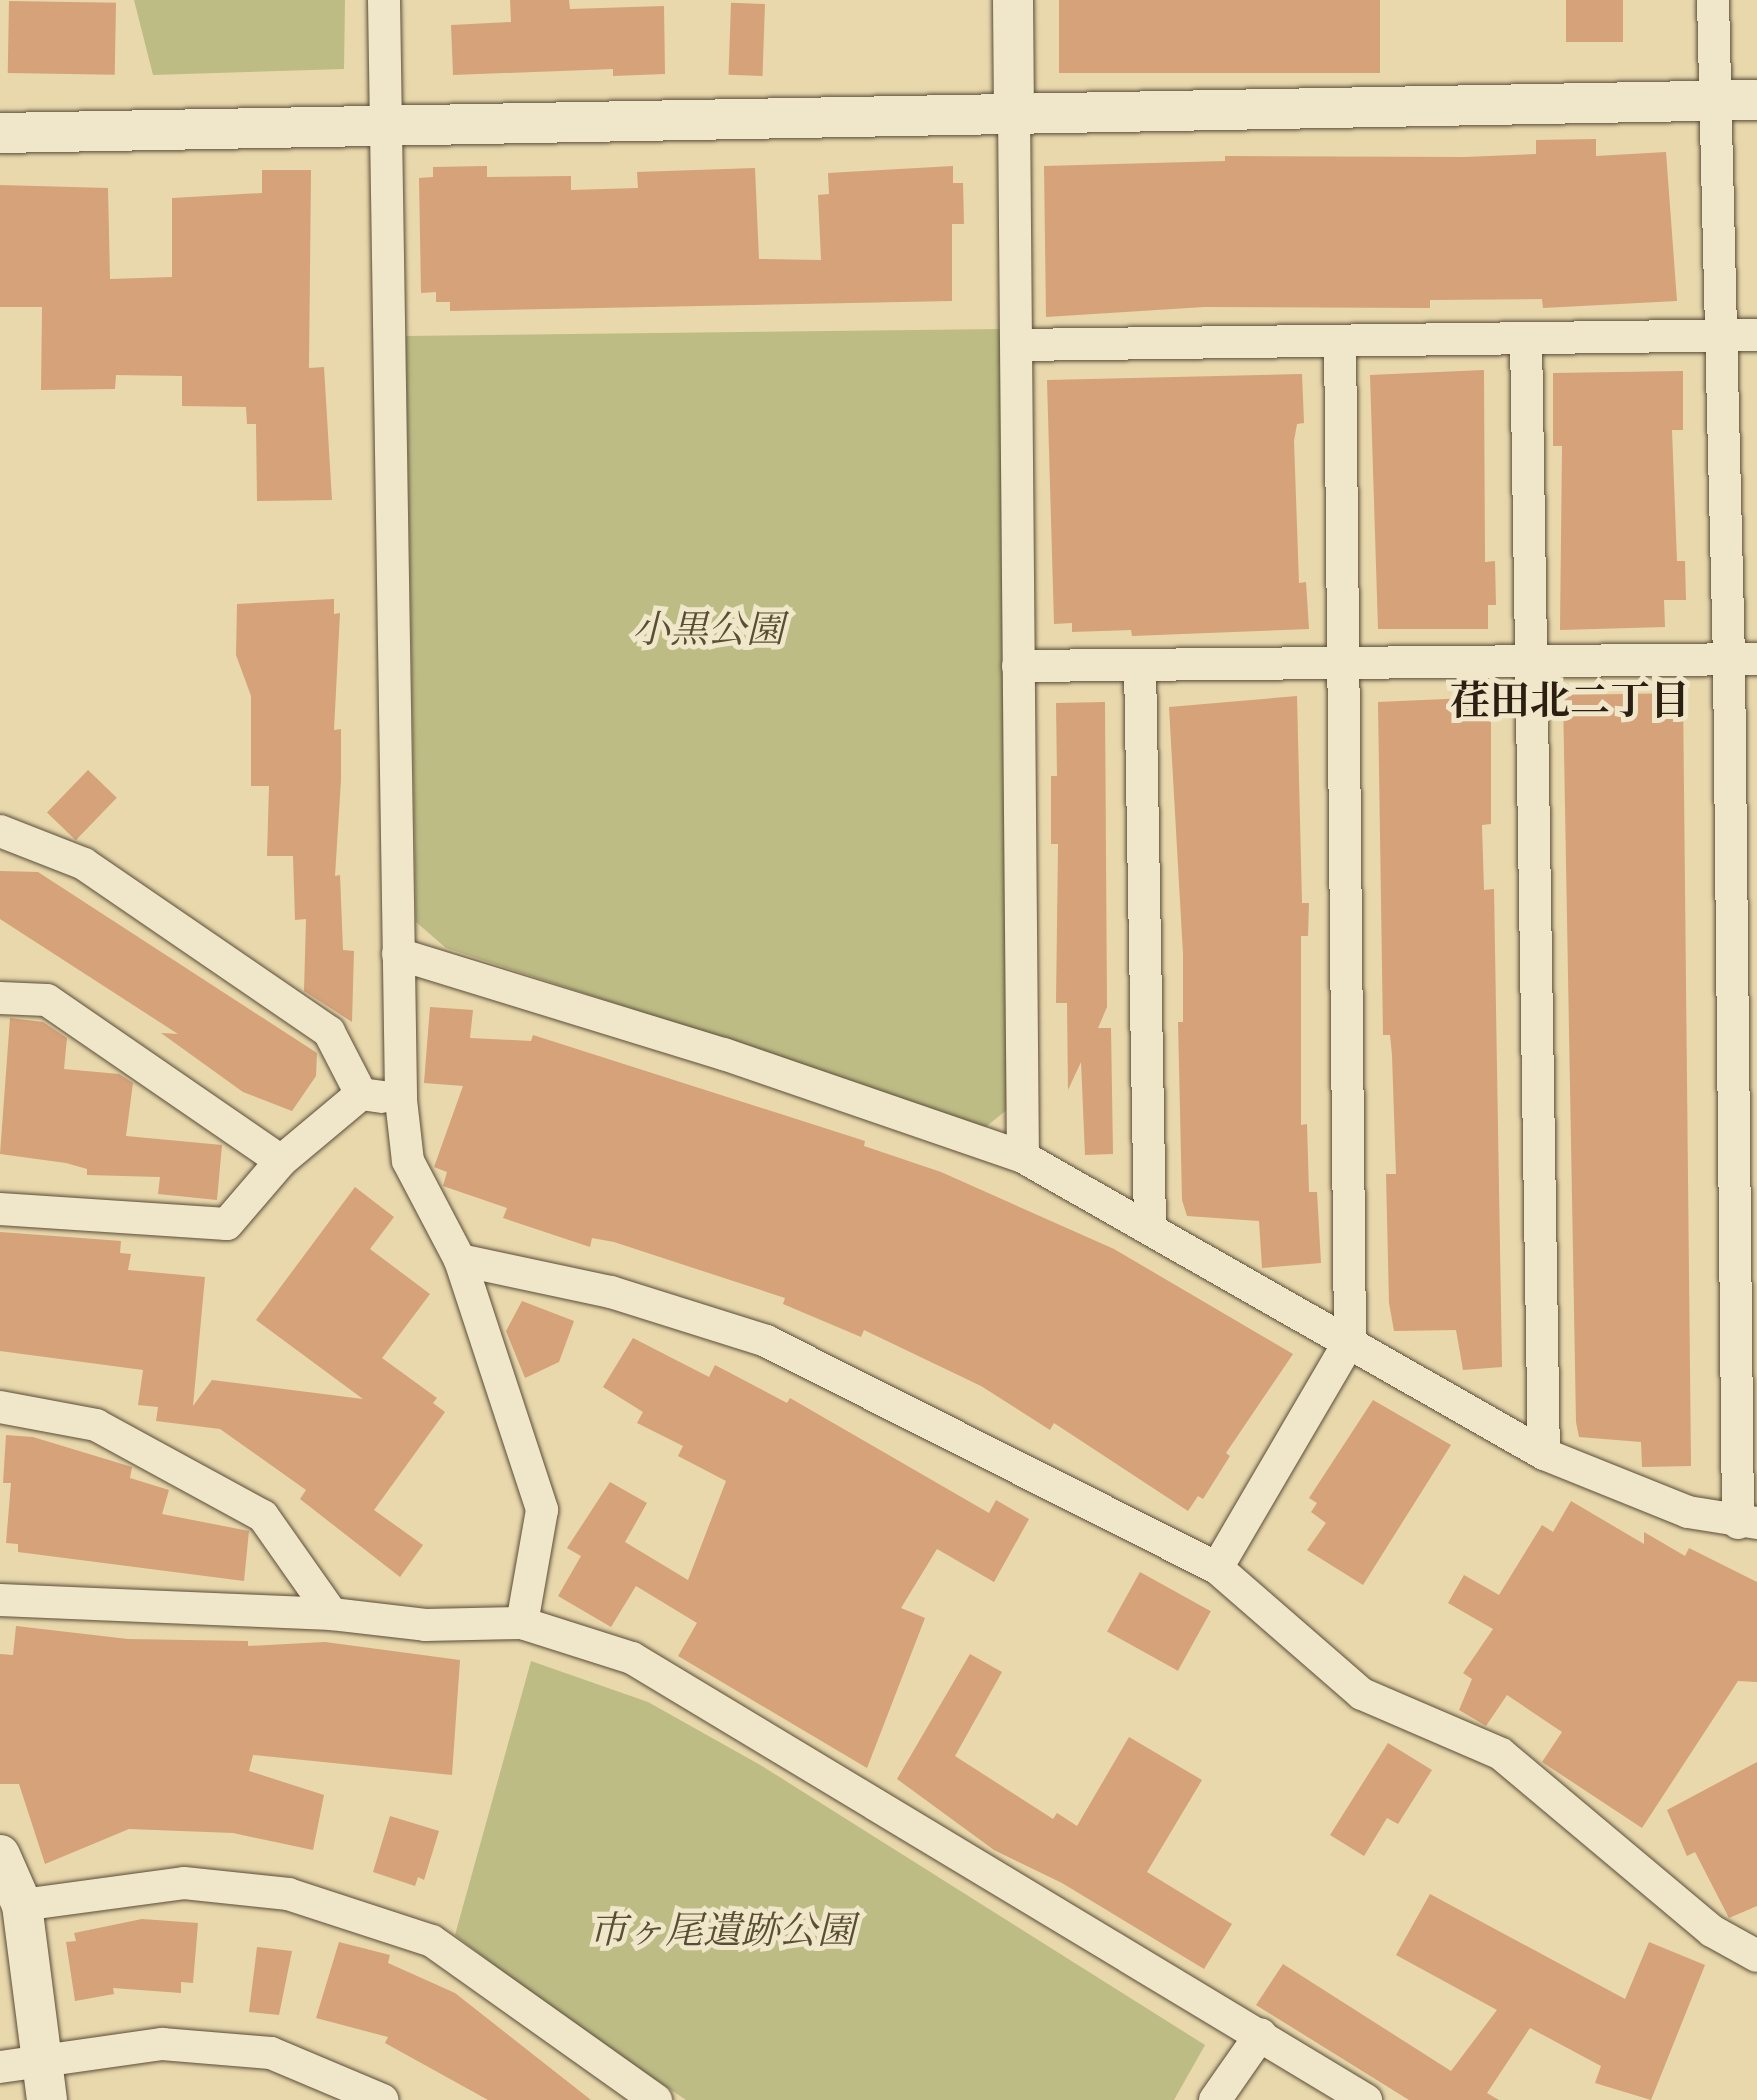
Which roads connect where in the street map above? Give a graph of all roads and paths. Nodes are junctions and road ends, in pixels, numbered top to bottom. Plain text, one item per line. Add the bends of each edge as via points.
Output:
1 (384, 0) edge
2 (1013, 0) edge
3 (1713, 0) edge
4 (1714, 100) junction
5 (1757, 100) edge
6 (1014, 110) junction
7 (384, 123) junction
8 (0, 133) edge
9 (1757, 335) edge
10 (1718, 336) junction
11 (1526, 338) junction
12 (1340, 341) junction
13 (1017, 346) junction
14 (1743, 659) edge
15 (1530, 664) junction
16 (1140, 665) junction
17 (1343, 665) junction
18 (1018, 666) junction
19 (0, 831) edge
20 (398, 954) junction
21 (0, 998) edge
22 (362, 1094) junction
23 (401, 1100) junction
24 (1023, 1157) junction
25 (281, 1161) junction
26 (0, 1209) edge
27 (1150, 1227) junction
28 (460, 1260) junction
29 (1350, 1340) junction
30 (0, 1407) edge
31 (1544, 1454) junction
32 (1748, 1523) edge
33 (1217, 1568) junction
34 (0, 1600) edge
35 (332, 1614) junction
36 (522, 1624) junction
37 (0, 1855) edge
38 (22, 1905) junction
39 (1757, 1956) edge
40 (1261, 2034) junction
41 (42, 2060) junction
42 (0, 2067) edge
43 (47, 2100) edge
44 (382, 2100) edge
45 (656, 2100) edge
46 (1216, 2100) edge
47 (1366, 2100) edge

1 - 7 street
2 - 6 street
3 - 4 street
4 - 5 street
4 - 6 street
4 - 10 street
6 - 7 street
6 - 13 street
7 - 8 street
7 - 20 street
9 - 10 street
10 - 11 street
10 - 14 street
11 - 12 street
11 - 15 street
12 - 13 street
12 - 17 street
13 - 18 street
14 - 15 street
14 - 32 street
15 - 17 street
15 - 31 street
16 - 17 street
16 - 18 street
16 - 27 street
17 - 29 street
18 - 24 street
19 - 22 street via 84,864 329,1032
20 - 23 street
20 - 24 street via 724,1054
21 - 25 street via 47,1000
22 - 23 street
22 - 25 street
23 - 28 street via 408,1161
24 - 27 street
25 - 26 street via 227,1224
27 - 29 street
28 - 33 street via 611,1292 766,1341
28 - 36 street via 542,1510
29 - 31 street
29 - 33 street
30 - 35 street via 96,1425 262,1516
31 - 32 street via 1688,1512
33 - 39 street via 1362,1694 1501,1754 1712,1931
34 - 35 street
35 - 36 street via 425,1625
36 - 40 street via 632,1658
37 - 38 street
38 - 41 street
38 - 45 street via 184,1883 288,1894 432,1940
40 - 46 street
40 - 47 street
41 - 42 street
41 - 43 street
41 - 44 street via 162,2044 271,2053

